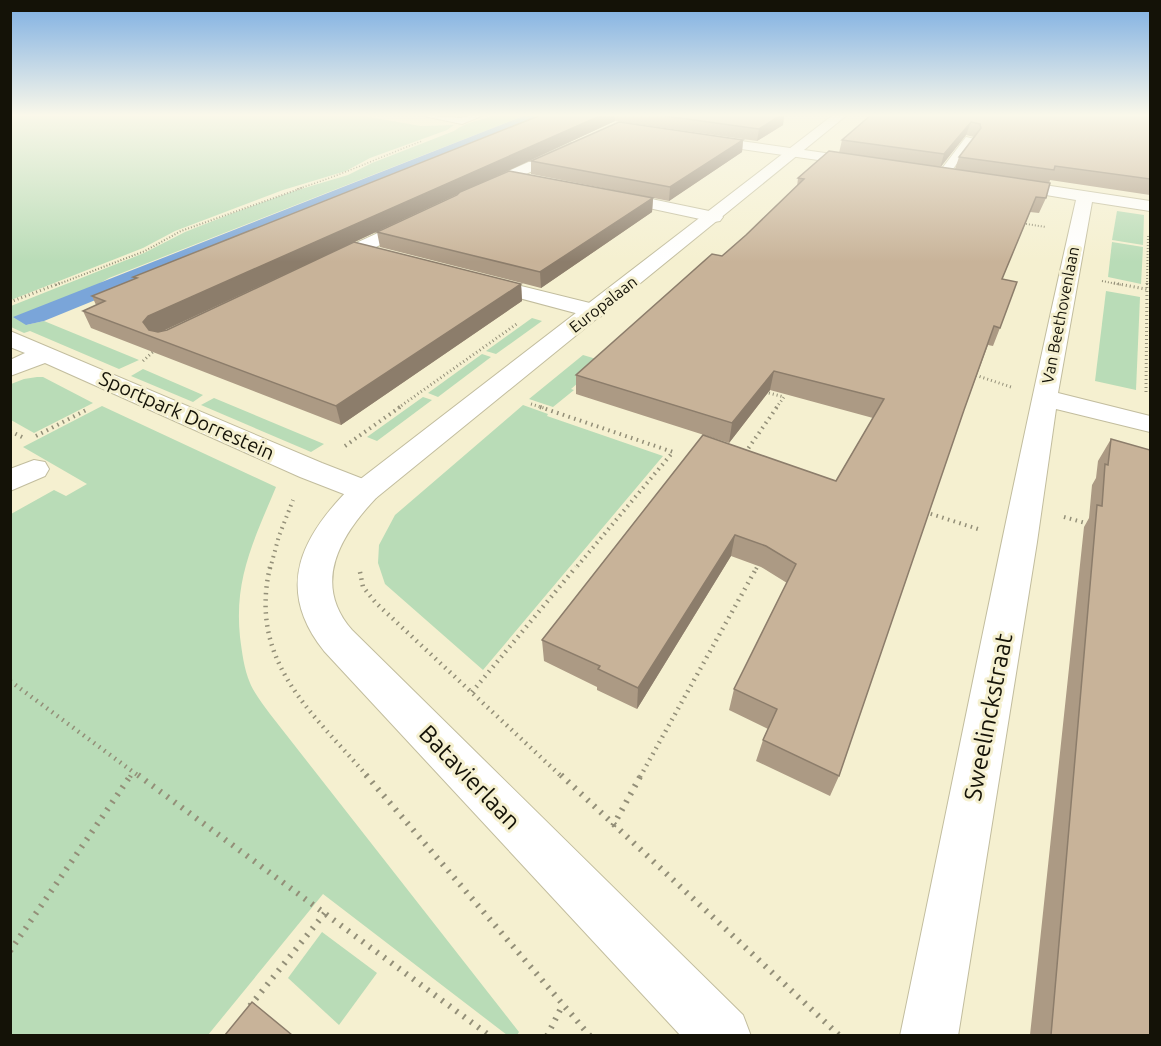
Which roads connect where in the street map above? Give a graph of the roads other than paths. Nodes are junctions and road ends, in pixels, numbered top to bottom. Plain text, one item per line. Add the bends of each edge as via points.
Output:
1 (536, 164) edge
2 (782, 164) edge
3 (868, 164) edge
4 (951, 164) edge
5 (883, 166) edge
6 (925, 172) edge
7 (943, 175) junction
8 (508, 177) junction
9 (967, 178) edge
10 (990, 182) edge
11 (490, 185) edge
12 (554, 185) edge
13 (588, 192) edge
14 (1085, 196) junction
15 (1150, 206) edge
16 (431, 214) edge
17 (714, 217) junction
18 (356, 250) junction
19 (389, 259) edge
20 (313, 270) edge
21 (456, 276) edge
22 (594, 311) junction
23 (10, 338) edge
24 (44, 354) junction
25 (10, 369) edge
26 (1044, 398) junction
27 (1150, 424) edge
28 (365, 491) junction
29 (722, 1035) edge
30 (929, 1035) edge

1 - 8 street
2 - 17 street, Europalaan
3 - 5 street
4 - 7 lane
6 - 7 street
7 - 9 street
8 - 11 street
8 - 12 street
10 - 14 street
13 - 17 street
14 - 15 street
14 - 26 street, Van Beethovenlaan
16 - 18 street
17 - 22 street, Europalaan
18 - 19 street
18 - 20 street
21 - 22 street
22 - 28 street, Europalaan
23 - 24 street, Sportpark Dorrestein
24 - 25 street
24 - 28 street, Sportpark Dorrestein
26 - 27 street, Van Beethovenlaan
26 - 30 street, Sweelinckstraat
28 - 29 street, Batavierlaan via 339,518 320,550 315,585 326,626 357,663

